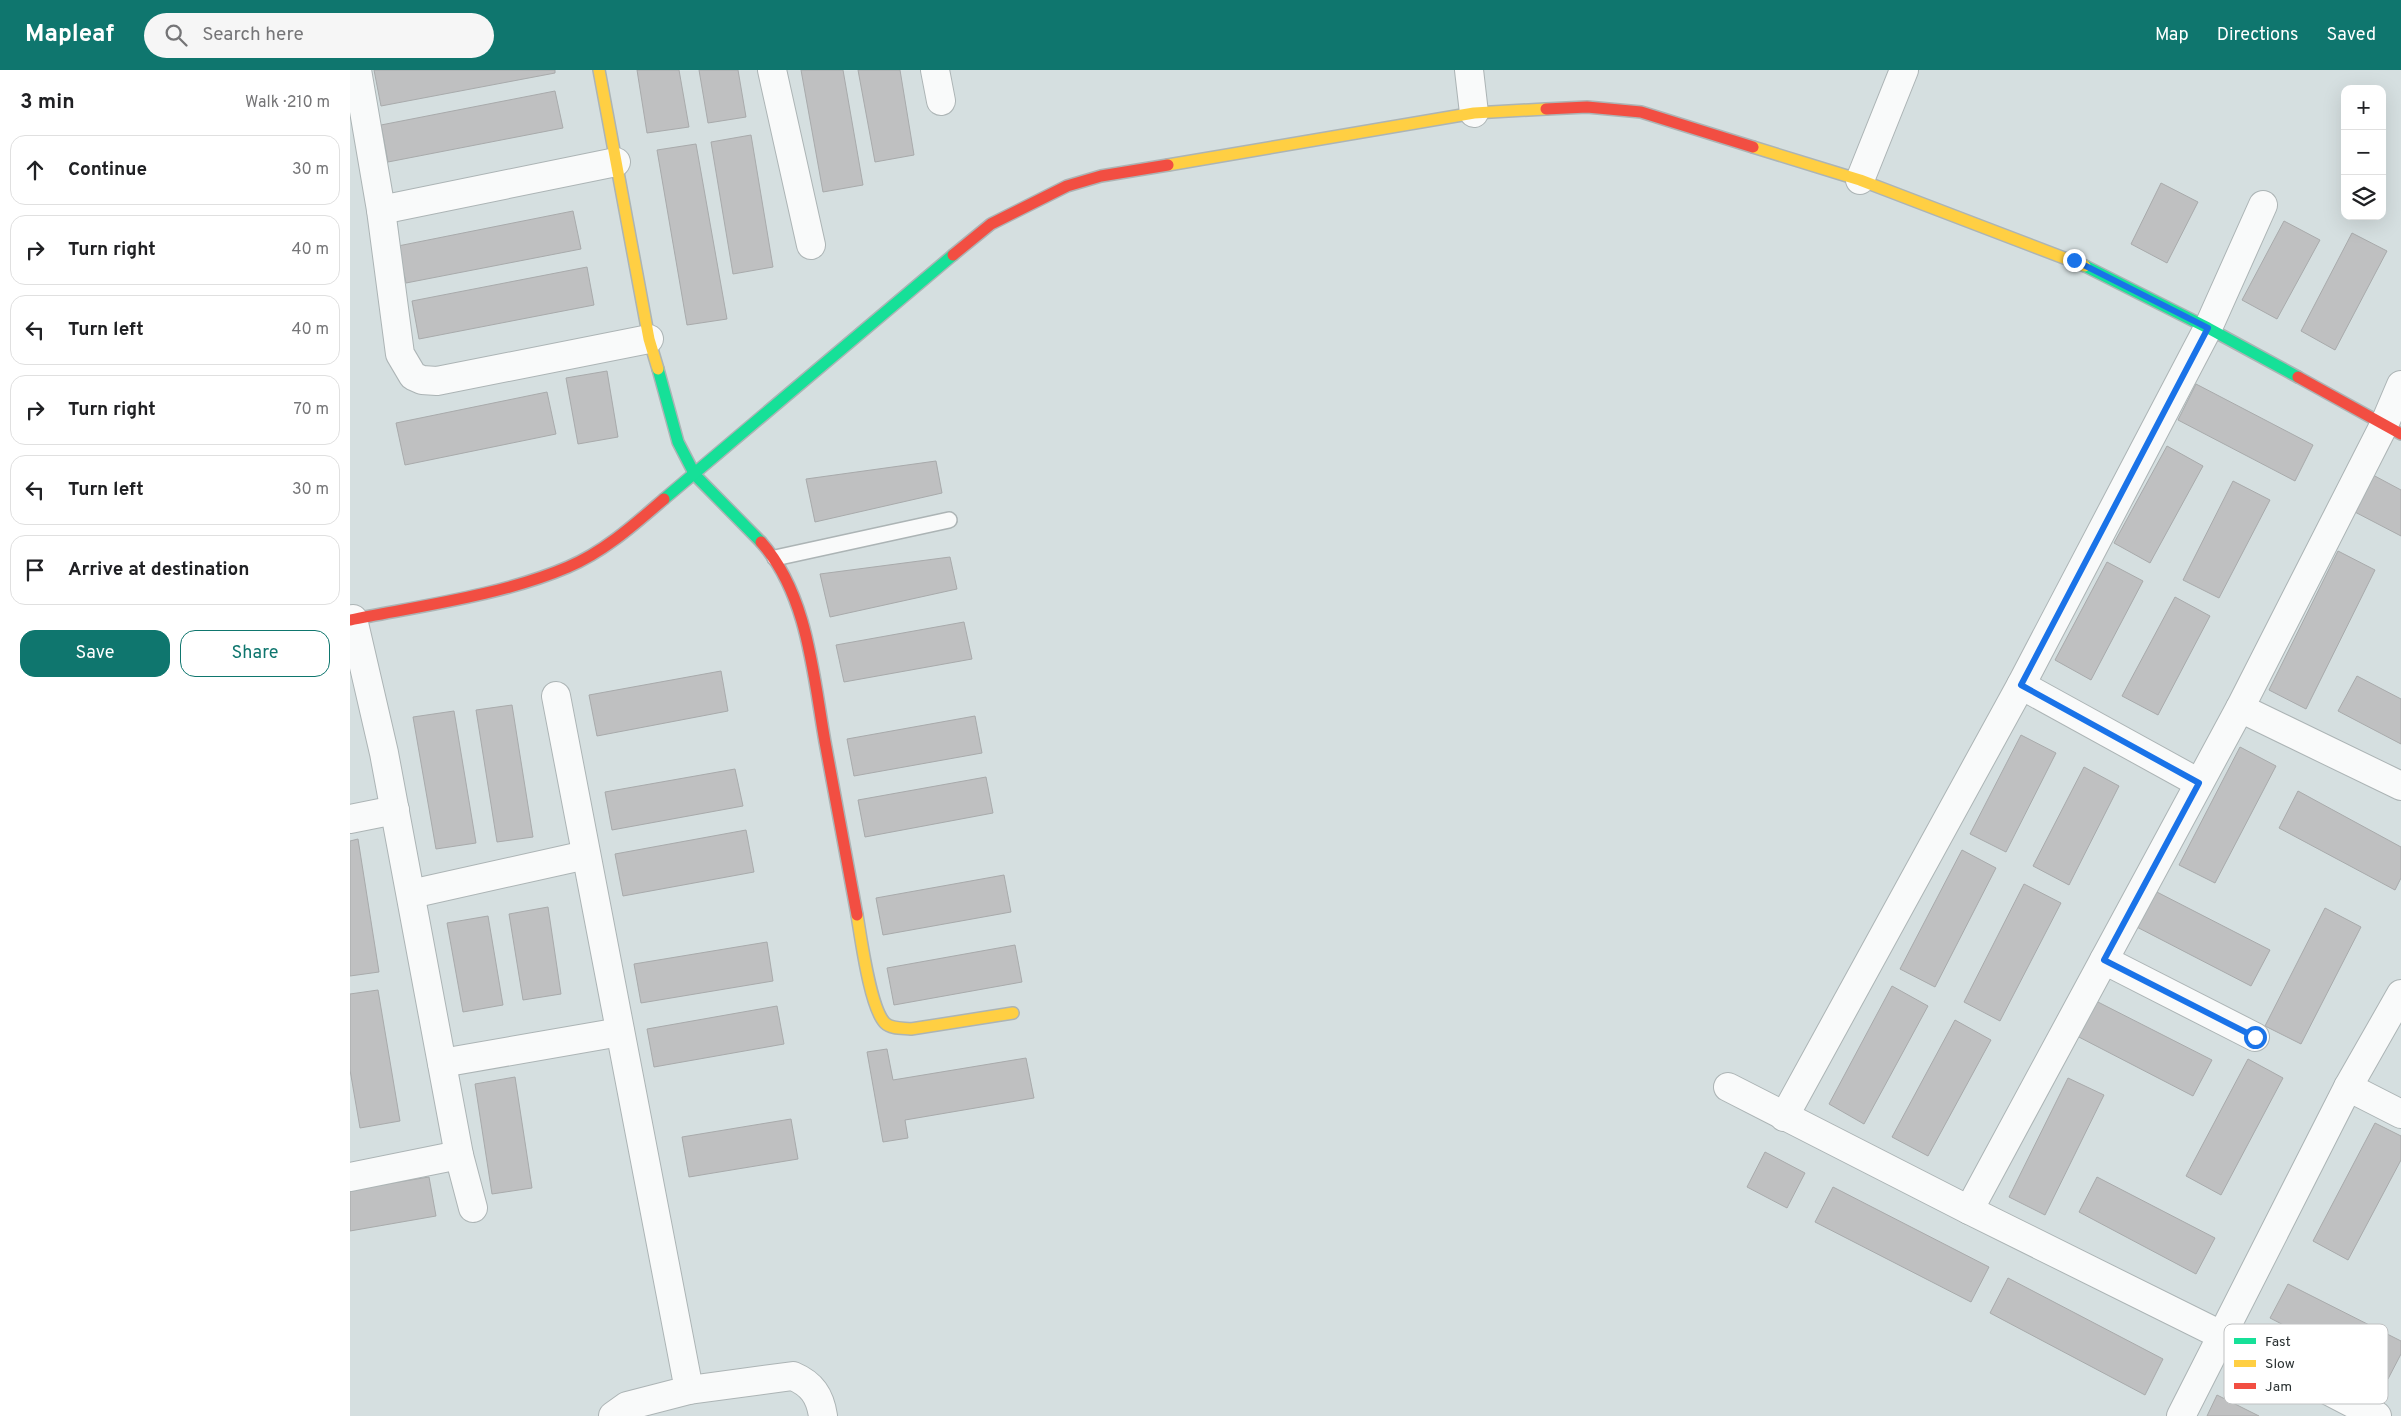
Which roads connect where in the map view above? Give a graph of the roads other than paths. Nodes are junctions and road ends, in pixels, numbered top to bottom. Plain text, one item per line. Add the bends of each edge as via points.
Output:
1 (357, 70) edge
2 (599, 70) edge
3 (772, 70) edge
4 (935, 70) edge
5 (1469, 70) edge
6 (1904, 70) edge
7 (941, 101) dead end
8 (1474, 113) junction
9 (616, 162) junction
10 (1860, 180) junction
11 (2263, 205) dead end
12 (381, 210) junction
13 (811, 245) dead end
14 (2208, 328) junction
15 (649, 339) junction
16 (2401, 385) edge
17 (2392, 429) edge
18 (695, 475) junction
19 (949, 520) dead end
20 (774, 558) junction
21 (351, 620) edge
22 (2021, 685) junction
23 (556, 696) dead end
24 (2240, 708) junction
25 (2199, 783) junction
26 (2401, 786) edge
27 (395, 810) junction
28 (350, 819) edge
29 (586, 855) junction
30 (411, 894) junction
31 (2104, 960) junction
32 (2401, 994) edge
33 (1013, 1013) dead end
34 (620, 1032) junction
35 (2255, 1037) dead end
36 (442, 1062) junction
37 (1728, 1087) dead end
38 (2348, 1087) junction
39 (2401, 1114) edge
40 (1784, 1117) junction
41 (459, 1155) junction
42 (350, 1177) edge
43 (473, 1208) dead end
44 (1969, 1210) junction
45 (2227, 1324) edge
46 (2224, 1329) edge
47 (2221, 1335) junction
48 (2224, 1337) edge
49 (689, 1390) junction
50 (2354, 1404) edge
51 (613, 1416) edge
52 (823, 1416) edge
53 (2181, 1416) edge
54 (2377, 1416) edge

1 - 12 street
2 - 9 street
3 - 13 street
4 - 7 street
5 - 8 street
6 - 10 street
8 - 10 street via 1587,107 1641,112
8 - 18 street via 1101,176 1067,186 991,224
9 - 12 street
9 - 15 street
10 - 14 street via 2074,260
11 - 14 street
12 - 15 street via 400,354 413,376 437,381
14 - 17 street
14 - 22 street
15 - 18 street via 678,442
16 - 17 street
17 - 24 street
18 - 20 street
18 - 21 street via 622,536 569,567 505,588
19 - 20 lane
20 - 33 street via 790,585 807,644 860,936 878,1011 885,1023 911,1030
21 - 27 street
22 - 25 street
22 - 40 street
23 - 29 street
24 - 25 street
24 - 26 street
25 - 31 street
27 - 28 street
27 - 30 street
29 - 30 street
29 - 34 street
30 - 36 street
31 - 35 street
31 - 44 street
32 - 38 street
34 - 36 street
34 - 49 street
36 - 41 street
37 - 40 street
38 - 39 street
38 - 45 street
40 - 44 street
41 - 42 street
41 - 43 street
44 - 47 street
46 - 47 street
47 - 48 street
47 - 53 street
49 - 51 street via 627,1406
49 - 52 street via 793,1376 811,1387 821,1403
50 - 54 street

